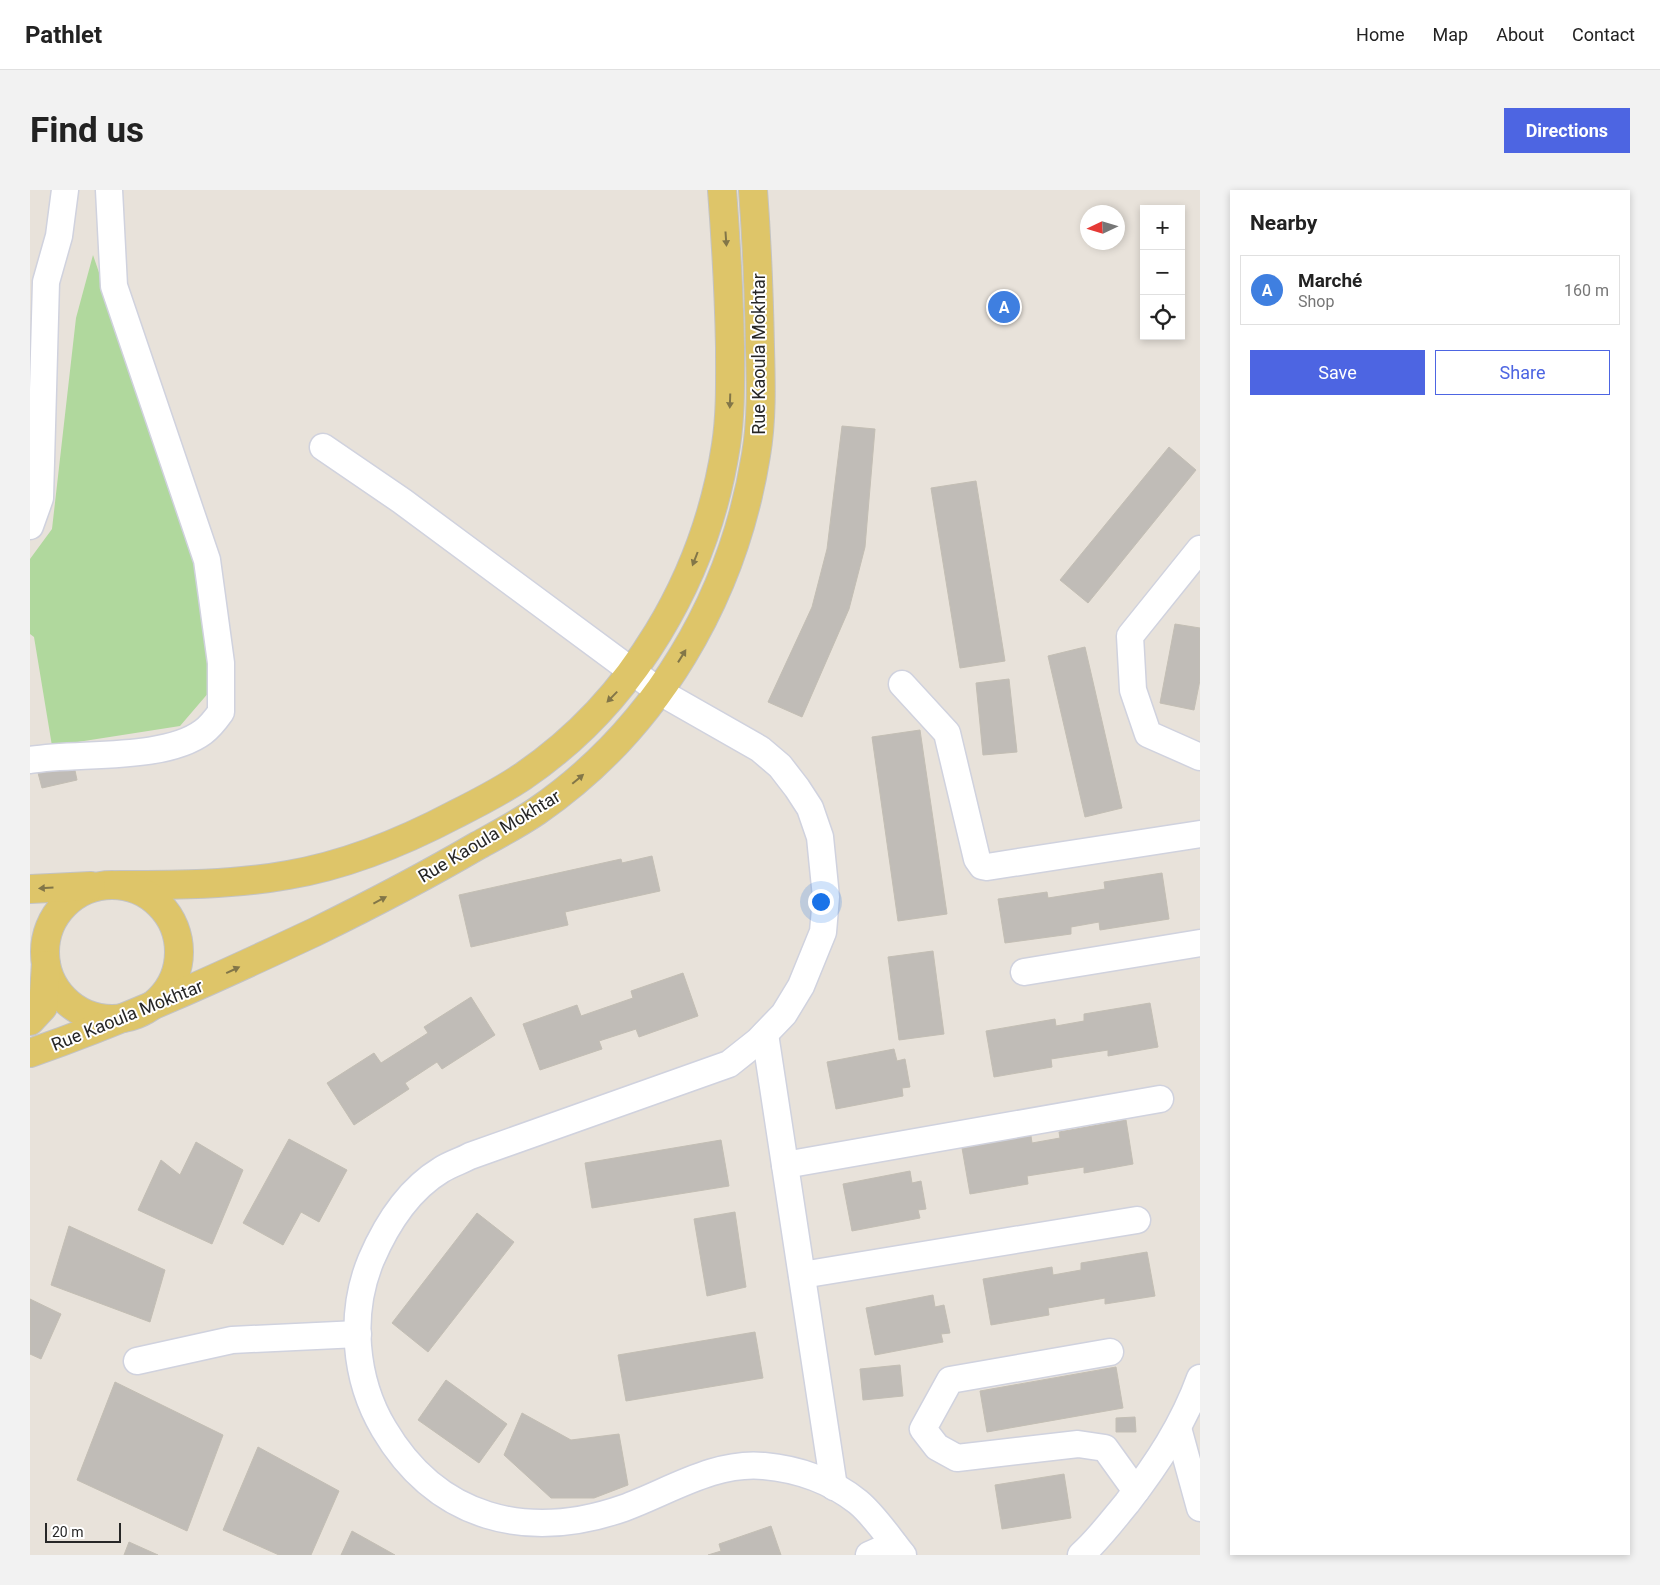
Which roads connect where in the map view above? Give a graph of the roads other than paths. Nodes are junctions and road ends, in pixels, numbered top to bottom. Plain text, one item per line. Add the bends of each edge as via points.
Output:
1 (65, 190) edge
2 (109, 190) edge
3 (722, 190) edge
4 (753, 190) edge
5 (38, 283) edge
6 (323, 447) dead end
7 (30, 526) edge
8 (1200, 550) edge
9 (633, 671) junction
10 (902, 684) dead end
11 (660, 692) junction
12 (1200, 757) edge
13 (30, 760) edge
14 (1200, 834) edge
15 (109, 885) junction
16 (30, 889) edge
17 (30, 929) edge
18 (1200, 943) edge
19 (46, 966) junction
20 (1024, 972) dead end
21 (127, 1018) junction
22 (30, 1021) edge
23 (765, 1034) junction
24 (30, 1053) edge
25 (1160, 1099) dead end
26 (785, 1165) junction
27 (1137, 1220) dead end
28 (802, 1275) junction
29 (358, 1334) junction
30 (1110, 1352) dead end
31 (137, 1361) dead end
32 (1200, 1378) edge
33 (1178, 1428) junction
34 (834, 1487) junction
35 (1136, 1491) junction
36 (1200, 1508) edge
37 (898, 1549) edge
38 (869, 1555) edge
39 (1080, 1555) edge

1 - 5 street via 59,236
2 - 13 street via 114,286 207,560 221,664 221,712 204,732 185,742 153,749
3 -> 9 main road, Rue Kaoula Mokhtar via 729,298 730,383 724,461 691,570
11 -> 4 main road, Rue Kaoula Mokhtar via 692,640 718,588 734,544 756,455 761,387
5 - 7 street via 40,498
6 - 9 street
8 - 12 street via 1130,636 1133,690 1148,734
9 - 11 street
9 -> 15 main road, Rue Kaoula Mokhtar via 618,691 565,744 521,778 394,844 361,856 276,877 189,885
10 - 14 street via 947,733 977,859 982,866
21 -> 11 main road, Rue Kaoula Mokhtar via 359,910 451,862 536,812 584,774 640,719
11 - 23 street via 736,733 773,760 810,808 820,837 826,896 823,932 800,986 784,1014
15 -> 16 main road, Rue Kaoula Mokhtar
15 - 19 main road via 78,894 61,907 50,925 45,945
15 - 21 main road via 143,892 161,906 174,925 179,948 176,972 165,993 148,1008
17 - 19 main road
18 - 20 street
19 - 21 main road via 54,986 67,1002 85,1014 106,1019
19 - 22 main road via 43,1007
21 - 24 main road, Rue Kaoula Mokhtar
23 - 26 street
23 - 29 street via 729,1064 470,1156 441,1170 417,1188 380,1238 361,1296
25 - 26 street
26 - 28 street
27 - 28 street
28 - 34 street
29 - 31 street via 232,1340
29 - 34 street via 368,1397 390,1441 403,1459 435,1489 480,1513 516,1523 581,1519 625,1508 714,1473 761,1466 810,1475
30 - 35 street via 950,1380 923,1429 937,1447 957,1458 1078,1444 1105,1448
32 - 33 street
33 - 35 street
33 - 36 street
34 - 37 street via 859,1502
35 - 39 street via 1108,1528
37 - 38 street

